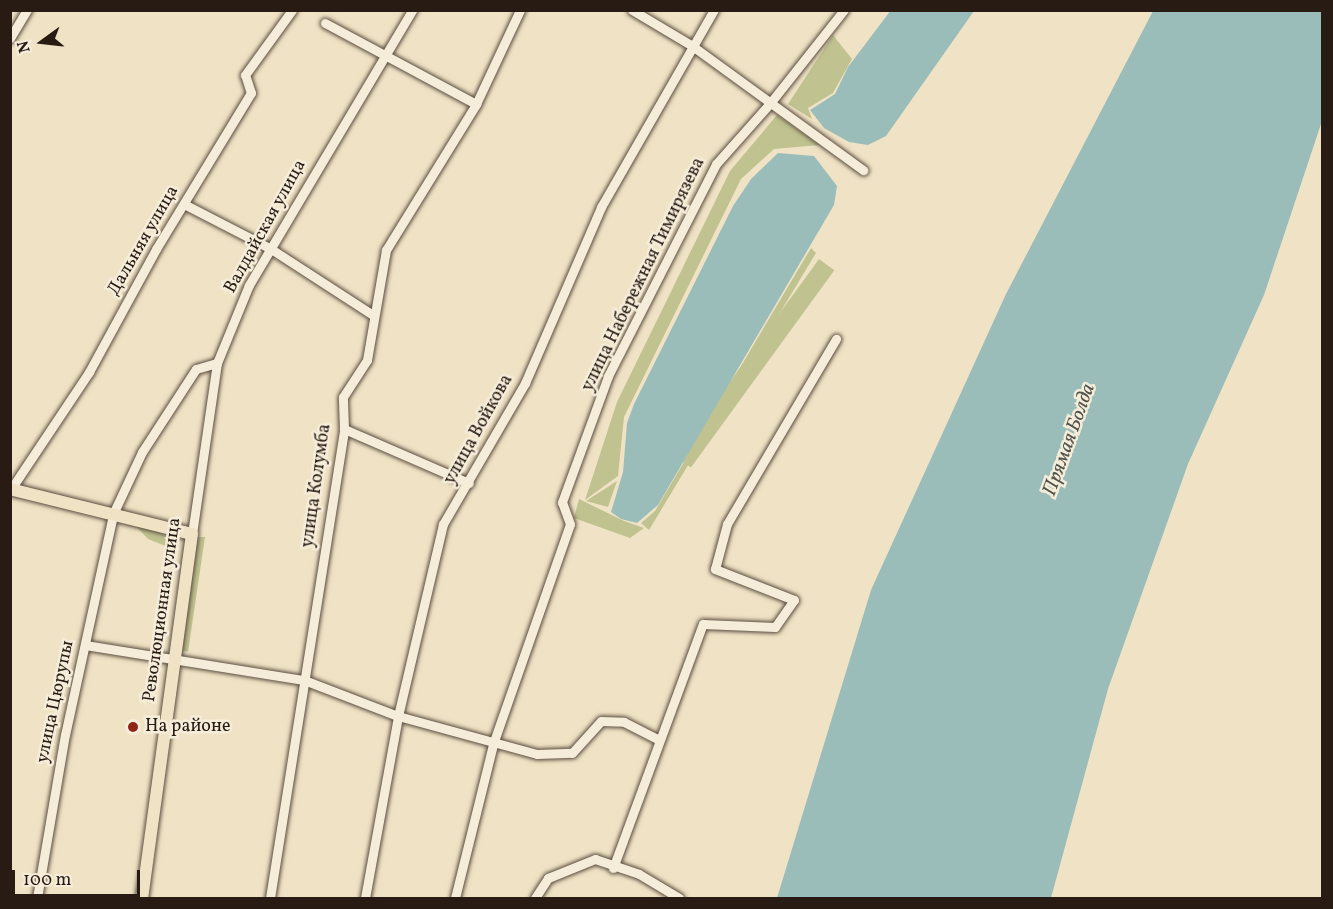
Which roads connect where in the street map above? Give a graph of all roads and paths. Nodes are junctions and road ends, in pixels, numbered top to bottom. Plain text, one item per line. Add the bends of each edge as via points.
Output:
1 (27, 10) edge
2 (292, 10) edge
3 (412, 10) edge
4 (520, 10) edge
5 (632, 10) edge
6 (714, 10) edge
7 (844, 10) edge
8 (325, 23) dead end
9 (10, 38) edge
10 (691, 45) junction
11 (384, 55) junction
12 (771, 102) junction
13 (476, 104) junction
14 (863, 170) dead end
15 (184, 204) junction
16 (271, 249) junction
17 (373, 315) junction
18 (836, 339) dead end
19 (217, 363) junction
20 (344, 429) junction
21 (469, 483) junction
22 (11, 489) edge
23 (114, 514) junction
24 (192, 534) junction
25 (84, 645) junction
26 (173, 657) junction
27 (304, 680) junction
28 (398, 716) junction
29 (658, 739) junction
30 (493, 744) junction
31 (613, 868) junction
32 (37, 898) edge
33 (142, 898) edge
34 (270, 898) edge
35 (365, 898) edge
36 (455, 898) edge
37 (535, 898) edge
38 (679, 898) edge

1 - 9 street
2 - 15 street, Дальняя улица via 245,75 251,93
3 - 11 street, Валдайская улица
4 - 13 street, улица Колумба
5 - 10 street
6 - 10 street, улица Войкова
7 - 12 street, улица Набережная Тимирязева
8 - 11 street
10 - 12 street
10 - 21 street, улица Войкова via 601,207 525,383
11 - 13 street
11 - 16 street, Валдайская улица
12 - 14 street
12 - 30 street, улица Набережная Тимирязева via 716,164 608,376 562,502 570,524
13 - 17 street, улица Колумба via 386,250
15 - 16 street
15 - 22 street, Дальняя улица via 89,372
16 - 17 street
16 - 19 street, Валдайская улица via 249,285
17 - 20 street, улица Колумба via 367,360 343,397
18 - 29 street via 727,524 715,569 794,600 775,627 703,624
19 - 23 street via 196,369 142,452
19 - 24 street, Революционная улица
20 - 21 street
20 - 27 street, улица Колумба
21 - 28 street, улица Войкова via 443,524
22 - 23 main road
23 - 24 main road
23 - 25 street, улица Цюрупы
24 - 26 main road, Революционная улица
25 - 26 street
25 - 32 street, улица Цюрупы
26 - 27 street
26 - 33 main road, Революционная улица
27 - 28 street
27 - 34 street, улица Колумба
28 - 30 street
28 - 35 street, улица Войкова
29 - 30 street via 624,722 601,721 572,753 537,754
29 - 31 street
30 - 36 street, улица Набережная Тимирязева
31 - 37 street via 595,859 548,878
31 - 38 street via 639,874

